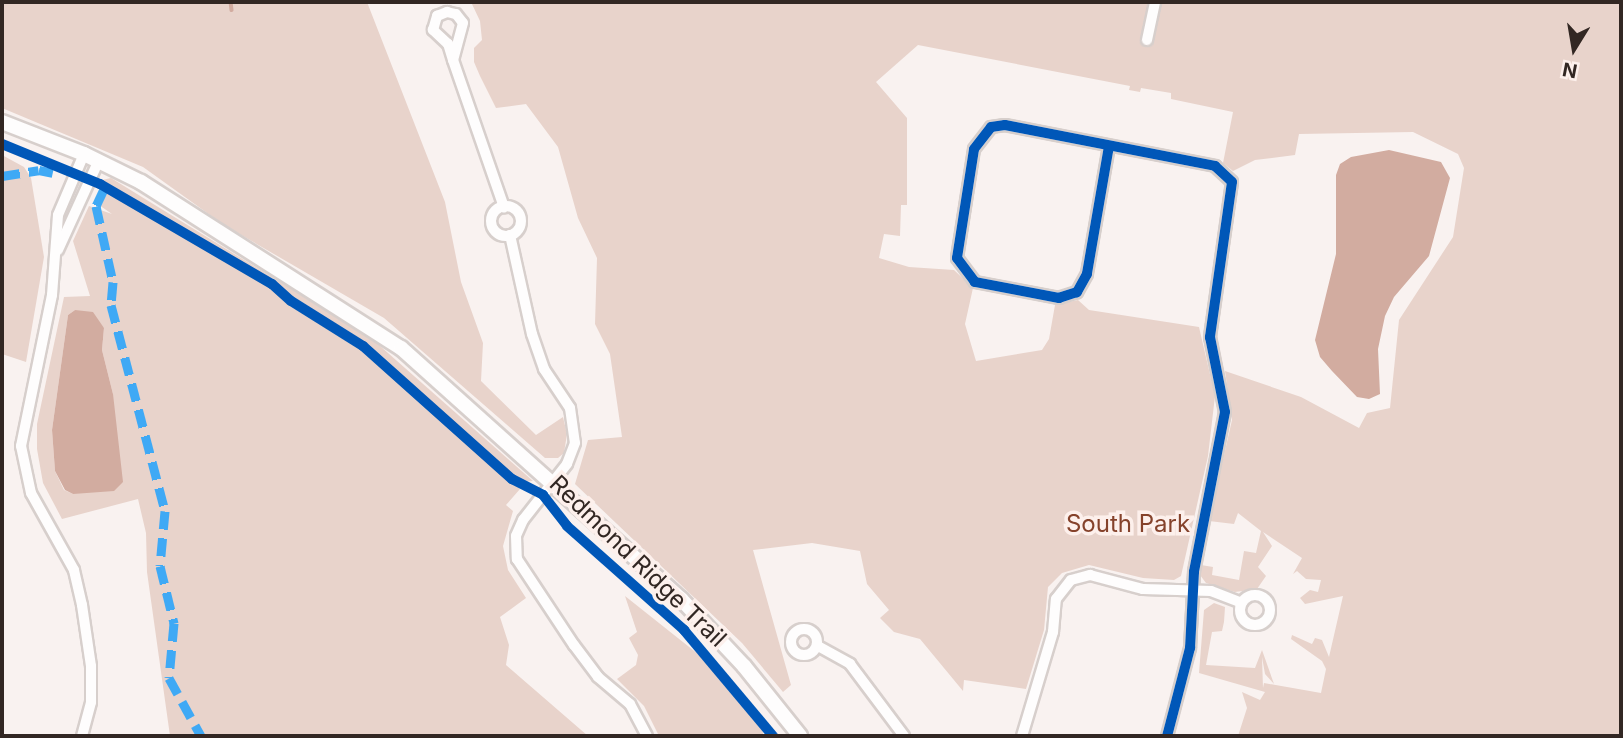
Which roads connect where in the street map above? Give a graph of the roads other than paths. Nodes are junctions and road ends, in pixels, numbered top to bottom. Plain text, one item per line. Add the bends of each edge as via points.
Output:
1 (1155, 2) edge
2 (1147, 40) dead end
3 (453, 60) dead end
4 (2, 122) edge
5 (1109, 146) junction
6 (84, 154) junction
7 (99, 160) junction
8 (504, 206) junction
9 (510, 236) junction
10 (56, 252) junction
11 (551, 483) junction
12 (1193, 591) junction
13 (1242, 603) dead end
14 (818, 646) dead end
15 (82, 736) edge
16 (647, 736) edge
17 (800, 736) edge
18 (904, 736) edge
19 (1022, 736) edge
20 (1167, 736) edge

1 - 2 street
3 - 8 street
4 - 6 street
5 - 5 street via 1087,274 1077,292 1059,298 975,282 962,270 958,238 974,149 982,133 1005,125
5 - 12 street via 1215,166 1230,178 1234,194 1210,337 1225,412
6 - 7 street
6 - 10 street via 58,215
7 - 10 street
7 - 11 street via 373,327
8 - 9 street via 521,217 520,226
8 - 9 street via 494,213 492,223 500,235
9 - 11 street via 538,354 575,423 573,454
10 - 15 street via 21,446 31,493 74,570 82,605 92,666 91,702
11 - 16 street via 523,520 516,536 517,559 598,677 630,704
11 - 17 street via 720,638
12 - 13 street via 1219,593
12 - 19 street via 1143,589 1090,575 1072,580 1056,599 1054,632
12 - 20 street via 1191,648
14 - 18 street via 850,664

